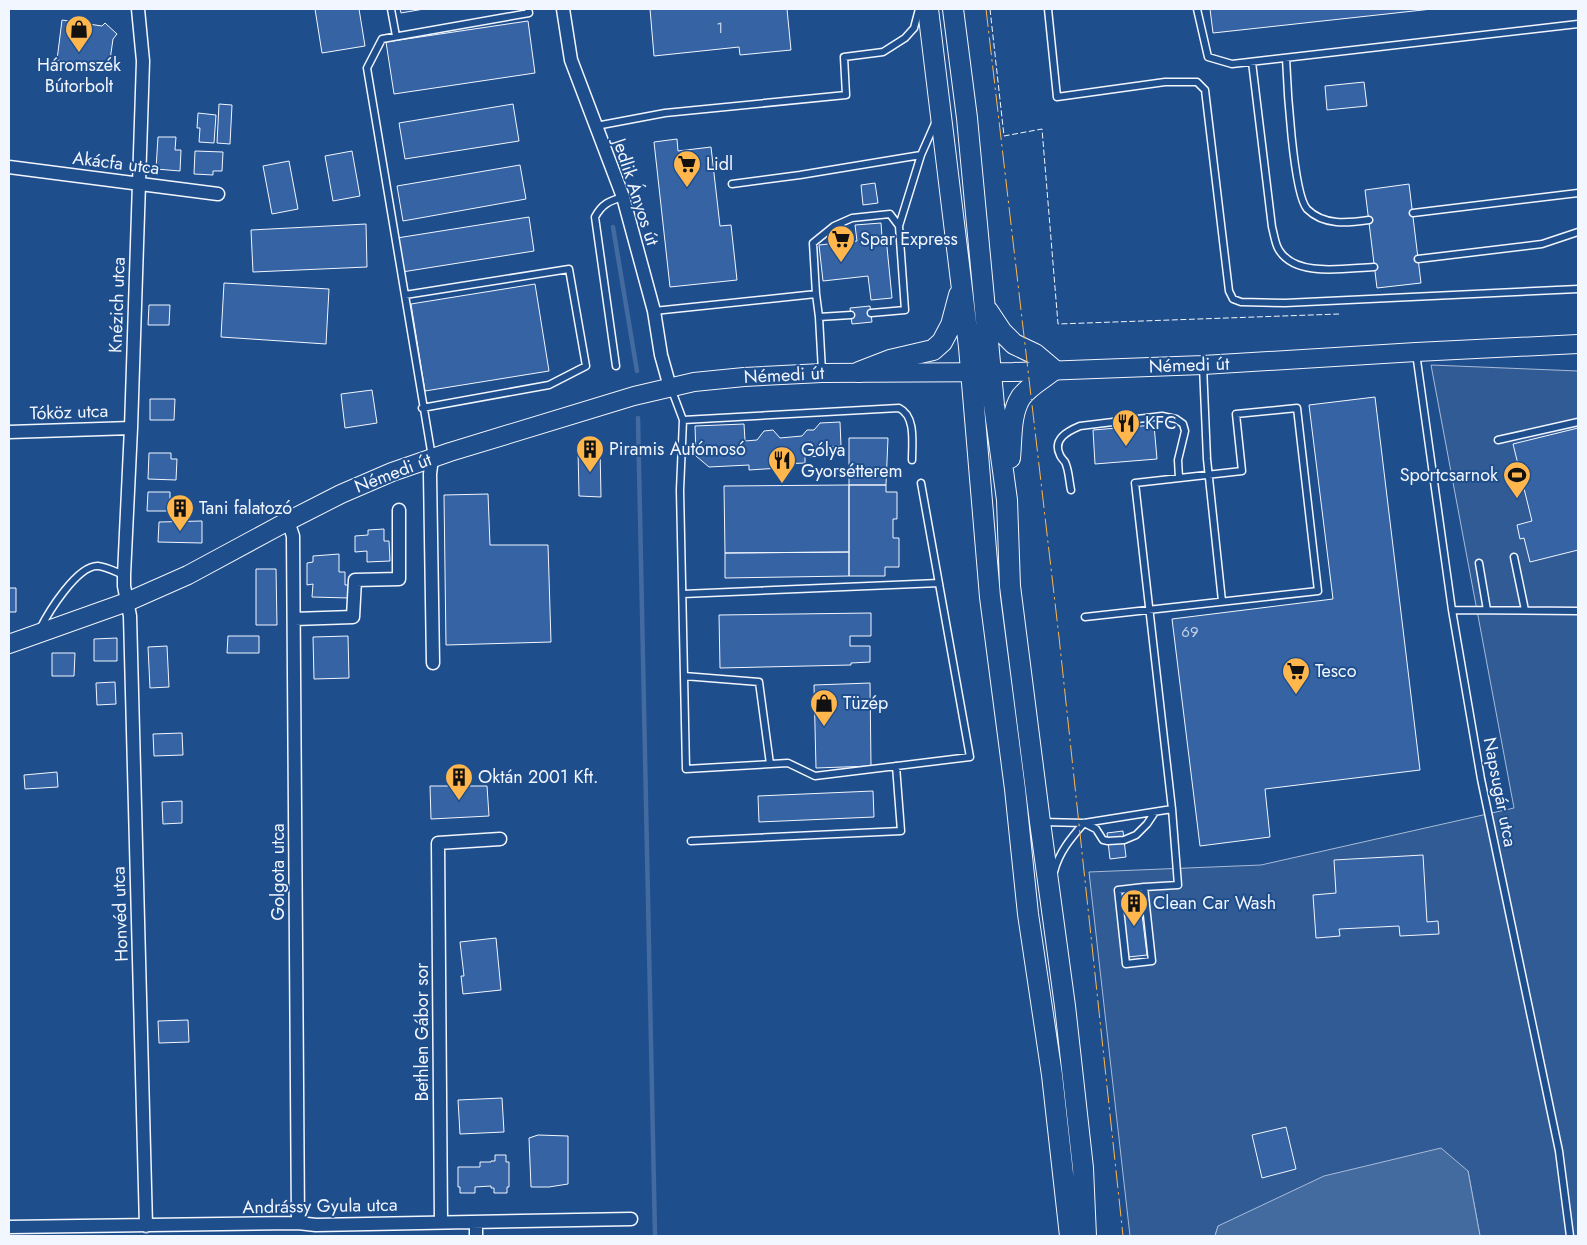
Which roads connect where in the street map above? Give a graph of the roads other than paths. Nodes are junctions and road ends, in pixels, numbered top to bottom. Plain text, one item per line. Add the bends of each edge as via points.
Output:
1 (138, 9) edge
2 (391, 9) edge
3 (528, 9) edge
4 (563, 9) edge
5 (919, 9) edge
6 (928, 9) edge
7 (953, 9) edge
8 (1048, 9) edge
9 (1197, 9) edge
10 (1578, 24) edge
11 (396, 36) junction
12 (1286, 58) junction
13 (1252, 62) junction
14 (939, 113) junction
15 (596, 126) junction
16 (921, 155) junction
17 (9, 167) edge
18 (139, 184) junction
19 (732, 184) dead end
20 (1578, 193) edge
21 (218, 194) dead end
22 (623, 197) junction
23 (1412, 213) dead end
24 (1369, 220) dead end
25 (899, 226) junction
26 (1578, 232) edge
27 (1418, 259) dead end
28 (1374, 267) dead end
29 (962, 286) junction
30 (1578, 289) edge
31 (816, 294) junction
32 (404, 295) junction
33 (985, 306) junction
34 (654, 311) junction
35 (871, 314) dead end
36 (851, 315) dead end
37 (818, 317) junction
38 (1578, 344) edge
39 (1416, 352) junction
40 (1203, 365) junction
41 (616, 366) dead end
42 (1054, 370) junction
43 (859, 372) junction
44 (992, 372) junction
45 (822, 373) junction
46 (971, 373) junction
47 (670, 387) junction
48 (422, 408) junction
49 (683, 420) junction
50 (1578, 422) edge
51 (131, 428) junction
52 (9, 432) edge
53 (1498, 440) dead end
54 (432, 458) junction
55 (912, 460) dead end
56 (1209, 475) junction
57 (1179, 478) junction
58 (921, 483) dead end
59 (1071, 490) dead end
60 (1007, 500) junction
61 (399, 510) dead end
62 (288, 521) junction
63 (1514, 557) dead end
64 (1478, 563) dead end
65 (124, 575) junction
66 (939, 583) junction
67 (683, 594) junction
68 (1222, 601) junction
69 (127, 602) junction
70 (1150, 609) junction
71 (1452, 610) junction
72 (1487, 610) junction
73 (1525, 610) junction
74 (1578, 610) edge
75 (1085, 617) dead end
76 (294, 619) junction
77 (38, 634) junction
78 (9, 644) edge
79 (433, 663) dead end
80 (684, 676) junction
81 (770, 764) junction
82 (896, 766) junction
83 (1172, 809) junction
84 (1155, 812) junction
85 (1034, 820) junction
86 (1084, 823) junction
87 (500, 839) dead end
88 (691, 840) dead end
89 (1144, 888) junction
90 (1050, 901) junction
91 (631, 1219) dead end
92 (441, 1222) junction
93 (476, 1222) junction
94 (298, 1223) junction
95 (9, 1227) edge
96 (153, 1229) edge
97 (316, 1231) edge
98 (476, 1236) edge
99 (1070, 1236) edge
100 (1086, 1236) edge
101 (1570, 1236) edge

1 - 18 street, Knézich utca via 143,61
2 - 11 lane
3 - 11 lane via 529,13
4 - 15 street, Jedlik Ányos út via 571,60
5 - 15 lane via 914,28 905,38 883,52 844,57 846,95 665,113
6 - 14 main road
7 - 33 main road
8 - 30 lane via 1057,97 1164,82 1197,82 1205,90 1229,291 1233,299 1285,303
9 - 13 lane via 1208,58 1232,64
10 - 12 lane
11 - 32 lane via 382,39 367,68
12 - 13 lane
12 - 24 lane via 1299,192 1307,208 1324,220 1343,224
13 - 28 lane via 1272,227 1279,250 1303,268
14 - 16 lane
14 - 29 main road
15 - 22 street, Jedlik Ányos út
16 - 19 lane
16 - 25 lane
17 - 18 street, Akácfa utca
18 - 21 street, Akácfa utca
18 - 51 street, Knézich utca
20 - 23 lane
22 - 34 street, Jedlik Ányos út
22 - 41 lane via 608,201 595,217
25 - 31 lane via 890,214 852,218 826,232 813,243
25 - 35 lane via 905,310
26 - 27 lane via 1542,244
29 - 43 main road via 951,325 942,342 933,350 890,360
29 - 46 main road
31 - 34 lane
31 - 37 lane
32 - 48 lane
32 - 48 lane via 569,269 586,366 549,385
33 - 42 main road via 1014,344 1035,354
33 - 44 main road
34 - 47 street, Jedlik Ányos út
36 - 37 lane
37 - 45 lane
38 - 39 main road, Némedi út
39 - 40 main road, Némedi út
39 - 71 lane, Napsugár utca
40 - 42 main road, Némedi út
40 - 56 lane
42 - 44 main road, Némedi út
42 - 60 main road via 1021,397 1014,416
43 - 45 main road, Némedi út
43 - 46 main road, Némedi út
44 - 46 main road, Némedi út
44 - 60 main road
45 - 47 main road, Némedi út via 722,378
46 - 99 main road via 990,597 1020,796 1028,914 1052,1075
47 - 49 lane
47 - 54 main road, Némedi út
48 - 54 lane
49 - 55 lane via 899,408 910,418
49 - 67 lane via 680,490
50 - 53 lane
51 - 52 street, Tóköz utca
51 - 65 street, Knézich utca
54 - 62 main road, Némedi út via 392,472
54 - 79 street
56 - 57 lane
56 - 68 lane
56 - 68 lane via 1242,471 1236,414 1297,408 1318,591
57 - 59 lane via 1178,460 1185,431 1183,424 1176,419 1162,416 1080,426 1064,434 1058,444
57 - 70 lane via 1135,483
58 - 66 lane
60 - 85 main road via 1010,586
61 - 76 street via 399,579 355,580 353,617
62 - 69 main road, Némedi út via 188,575
62 - 76 street, Golgota utca via 293,536
63 - 73 lane
64 - 72 lane
65 - 69 street, Knézich utca
65 - 77 lane via 98,566 83,572 59,597
66 - 67 lane
66 - 82 lane via 970,757
67 - 80 lane
68 - 70 lane
69 - 77 main road, Némedi út
69 - 96 street, Honvéd utca
70 - 75 lane
70 - 83 lane
71 - 72 lane
71 - 101 lane, Napsugár utca via 1481,779 1558,1151
72 - 73 lane
73 - 74 lane
76 - 94 street, Golgota utca
77 - 78 main road, Némedi út
80 - 81 lane via 759,682
80 - 81 lane via 686,769
81 - 82 lane via 788,763 815,776
82 - 88 lane via 901,831
83 - 84 lane
83 - 89 lane via 1178,885
84 - 86 lane
84 - 86 lane via 1136,835 1124,840 1103,840 1096,829
85 - 86 lane
85 - 90 main road
86 - 90 lane via 1057,859
87 - 92 street, Bethlen Gábor sor via 438,843
89 - 89 lane via 1152,962 1126,964 1118,890
90 - 100 main road via 1083,1168
91 - 93 street, Andrássy Gyula utca
92 - 93 street, Andrássy Gyula utca
92 - 97 street, Andrássy Gyula utca
93 - 98 street
94 - 96 street, Andrássy Gyula utca
94 - 97 street, Andrássy Gyula utca
95 - 96 street, Andrássy Gyula utca

